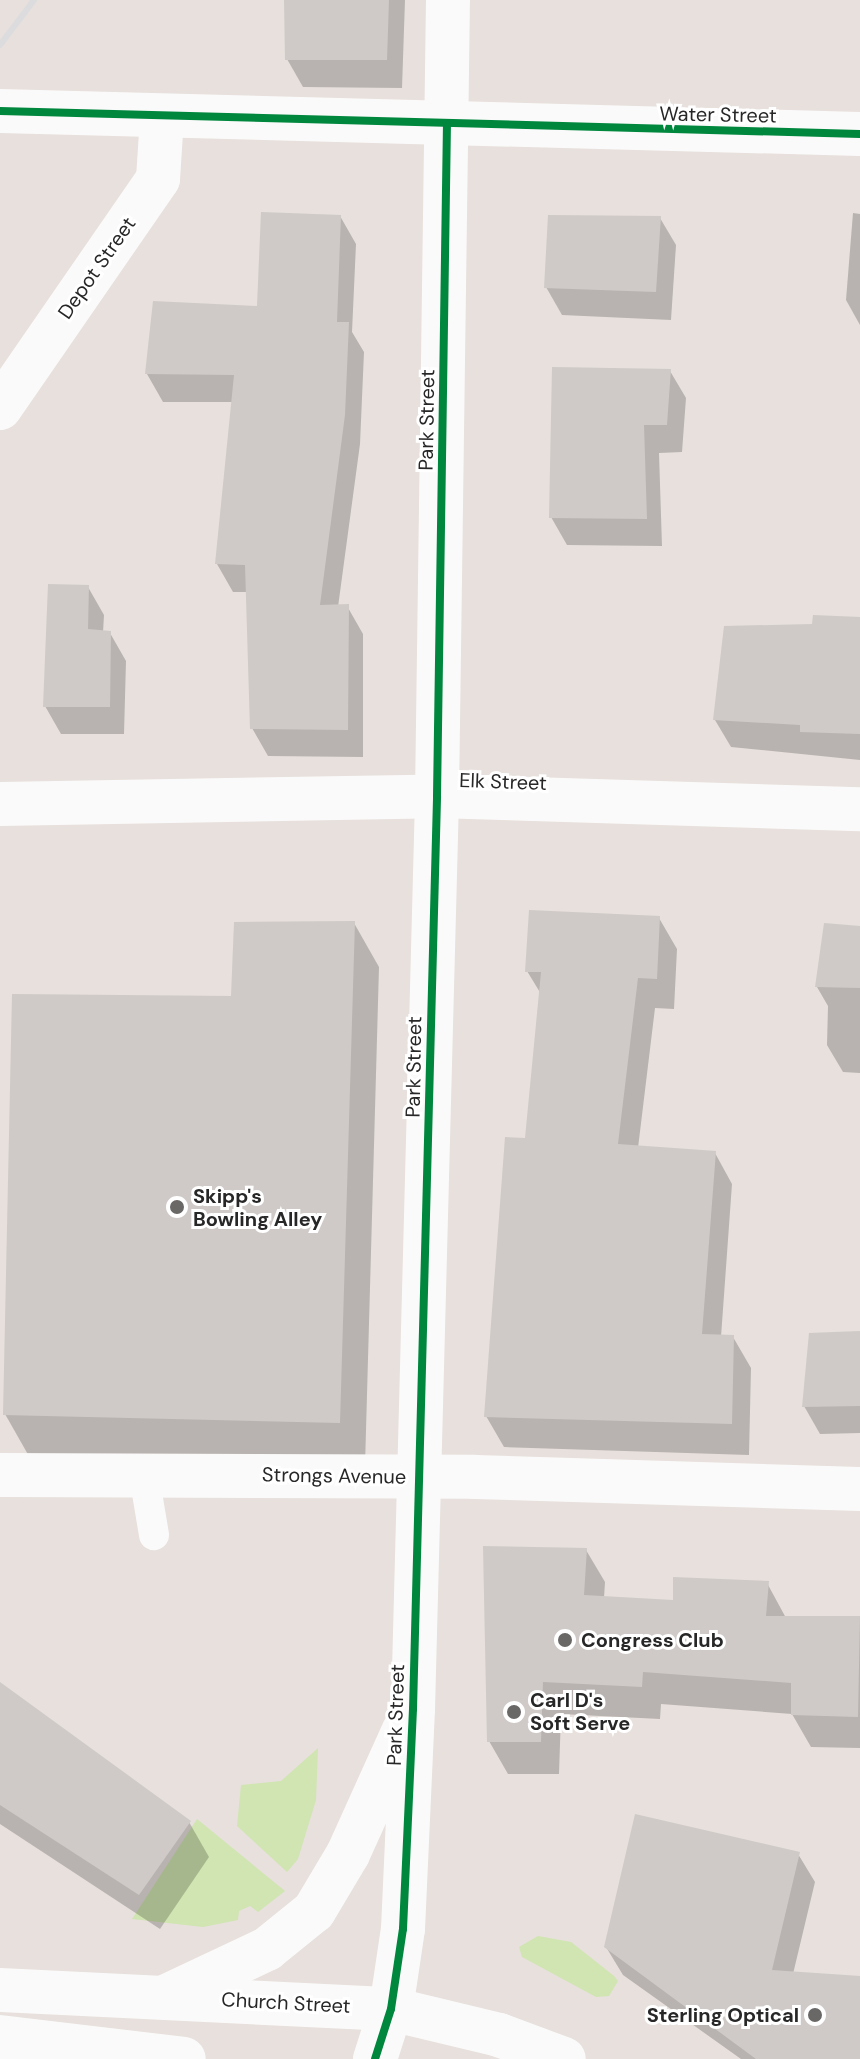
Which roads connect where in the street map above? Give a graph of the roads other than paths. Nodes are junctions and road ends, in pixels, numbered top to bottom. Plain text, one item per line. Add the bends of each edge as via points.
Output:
1 (448, 0) edge
2 (0, 111) edge
3 (162, 117) junction
4 (447, 125) junction
5 (860, 134) edge
6 (0, 408) edge
7 (437, 796) junction
8 (0, 804) edge
9 (860, 809) edge
10 (0, 1475) edge
11 (144, 1475) junction
12 (419, 1477) junction
13 (860, 1489) edge
14 (154, 1535) dead end
15 (413, 1709) junction
16 (0, 1990) edge
17 (165, 1997) junction
18 (391, 2009) junction
19 (0, 2037) edge
20 (184, 2059) edge
21 (375, 2059) edge
22 (564, 2059) edge

1 - 4 street, Park Street
2 - 3 street, Water Street
3 - 4 street, Water Street
3 - 6 street, Depot Street via 158,179
4 - 5 street, Water Street
4 - 7 street, Park Street
7 - 8 street, Elk Street
7 - 9 street, Elk Street
7 - 12 street, Park Street
10 - 11 street, Strongs Avenue
11 - 12 street, Strongs Avenue
11 - 14 lane
12 - 13 street, Strongs Avenue
12 - 15 street, Park Street
15 - 17 street via 348,1854 314,1911 267,1949
15 - 18 street, Park Street via 403,1929
16 - 17 street, Church Street
17 - 18 street, Church Street
18 - 21 street, Park Street
18 - 22 street, Church Street via 499,2035
19 - 20 street

